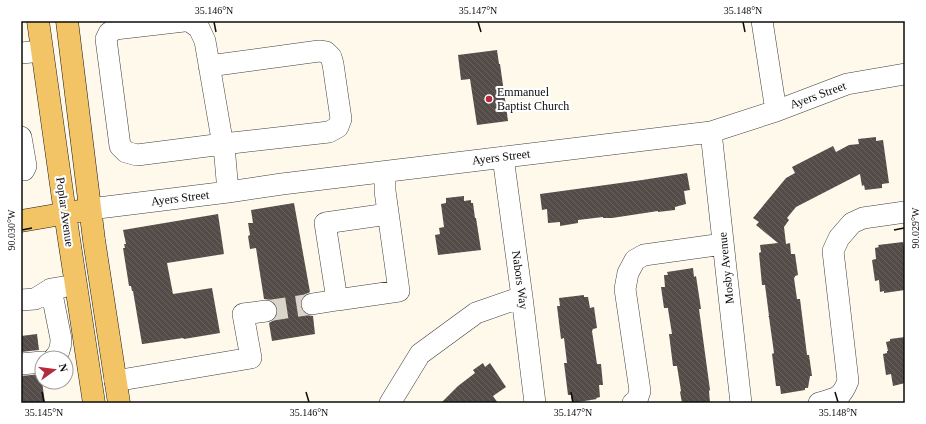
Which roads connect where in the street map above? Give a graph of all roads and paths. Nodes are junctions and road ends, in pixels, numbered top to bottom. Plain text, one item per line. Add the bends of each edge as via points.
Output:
1 (38, 21) edge
2 (67, 21) edge
3 (184, 21) edge
4 (189, 21) edge
5 (762, 21) edge
6 (32, 52) edge
7 (209, 66) junction
8 (905, 74) edge
9 (776, 111) junction
10 (711, 132) junction
11 (21, 137) edge
12 (223, 144) junction
13 (503, 157) junction
14 (21, 170) edge
15 (385, 172) junction
16 (228, 192) junction
17 (90, 209) junction
18 (905, 212) edge
19 (65, 213) junction
20 (388, 214) junction
21 (21, 221) edge
22 (723, 244) junction
23 (76, 285) junction
24 (50, 289) junction
25 (522, 297) junction
26 (21, 300) edge
27 (337, 300) junction
28 (312, 304) tunnel mouth
29 (266, 311) tunnel mouth
30 (60, 350) edge
31 (34, 363) edge
32 (21, 364) edge
33 (115, 381) junction
34 (94, 403) edge
35 (119, 403) edge
36 (390, 403) edge
37 (535, 403) edge
38 (633, 403) edge
39 (742, 403) edge
40 (819, 403) edge

1 - 6 main road, Poplar Avenue
2 - 17 main road, Poplar Avenue
3 - 12 street via 115,29 109,33 106,39 120,146 126,152 137,155
4 - 7 street via 199,28 205,41
5 - 9 street
6 - 19 main road, Poplar Avenue
7 - 12 street
7 - 12 street via 319,51 326,52 333,64 341,119 338,127 329,132
8 - 9 street, Ayers Street via 847,84
9 - 10 street, Ayers Street
10 - 13 street, Ayers Street
10 - 22 street, Mosby Avenue
11 - 14 street via 26,166
12 - 16 street
13 - 15 street, Ayers Street
13 - 25 street, Nabors Way
15 - 16 street, Ayers Street
15 - 20 street
16 - 17 street, Ayers Street
17 - 19 main road
17 - 33 main road, Poplar Avenue
18 - 40 street via 863,218 852,223 839,238 833,251 848,381 844,391 835,398
19 - 21 main road
19 - 23 main road, Poplar Avenue
20 - 27 street via 399,291
20 - 27 street via 325,223
22 - 38 street via 644,255 635,260 628,273 625,288 640,391
22 - 39 street, Mosby Avenue
23 - 24 street
23 - 34 main road, Poplar Avenue
24 - 26 street via 35,299
24 - 30 street via 61,339
25 - 36 street via 476,313 420,354
25 - 37 street, Nabors Way
27 - 28 street
29 - 33 street via 243,314 251,358
31 - 32 street
33 - 35 main road, Poplar Avenue

